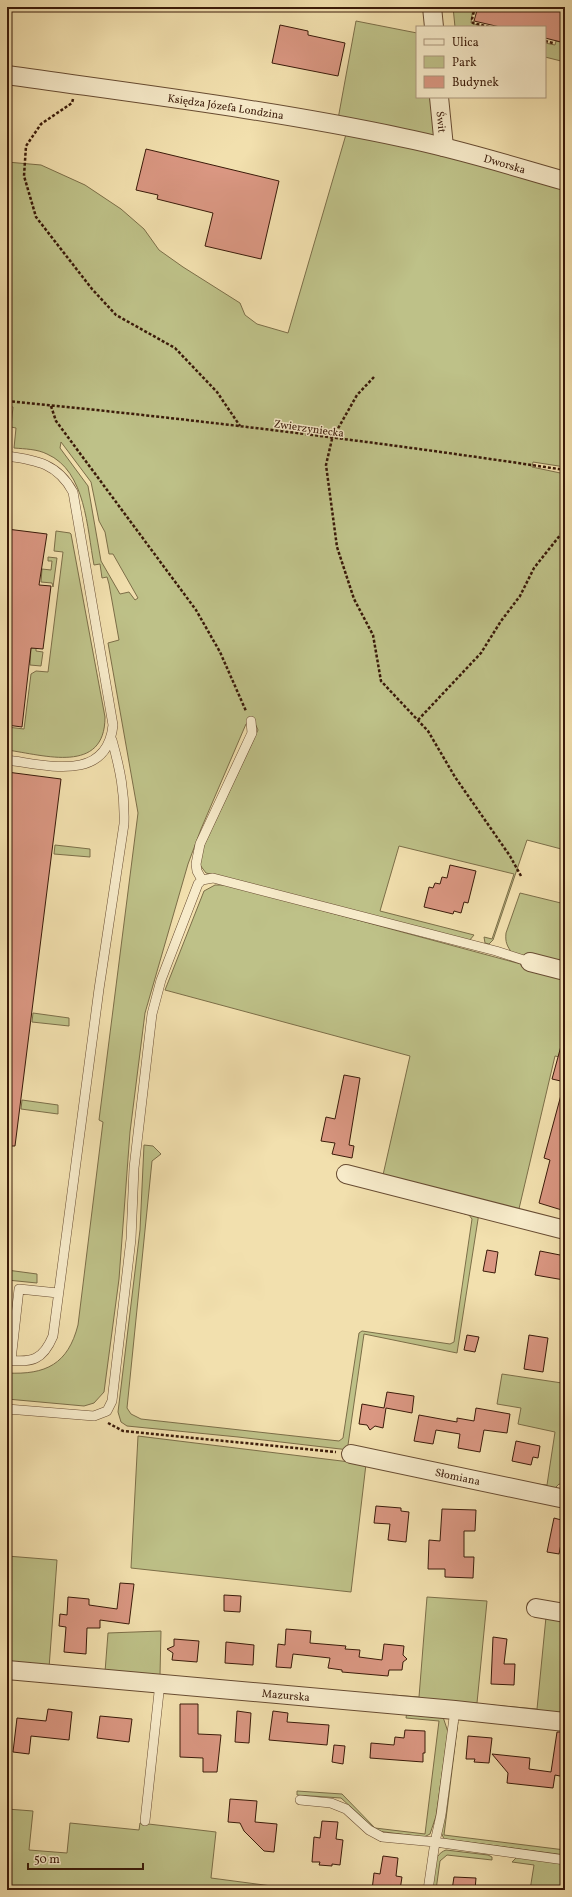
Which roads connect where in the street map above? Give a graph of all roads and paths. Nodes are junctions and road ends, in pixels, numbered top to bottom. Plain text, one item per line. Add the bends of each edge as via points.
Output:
1 (432, 7) edge
2 (475, 7) edge
3 (434, 26) edge
4 (485, 26) edge
5 (546, 41) edge
6 (553, 43) dead end
7 (7, 75) edge
8 (78, 86) junction
9 (440, 98) edge
10 (444, 147) junction
11 (565, 181) edge
12 (374, 377) dead end
13 (7, 401) edge
14 (51, 406) junction
15 (240, 427) junction
16 (332, 439) junction
17 (7, 456) edge
18 (565, 470) edge
19 (565, 529) edge
20 (418, 720) junction
21 (251, 721) joint
22 (112, 740) junction
23 (7, 760) edge
24 (521, 876) dead end
25 (202, 880) junction
26 (530, 962) joint
27 (565, 970) edge
28 (346, 1174) dead end
29 (565, 1230) edge
30 (58, 1293) junction
31 (9, 1360) edge
32 (7, 1409) edge
33 (101, 1415) junction
34 (351, 1454) joint
35 (565, 1499) edge
36 (536, 1608) dead end
37 (565, 1613) edge
38 (7, 1670) edge
39 (160, 1683) junction
40 (455, 1710) junction
41 (565, 1722) edge
42 (300, 1800) dead end
43 (145, 1821) dead end
44 (435, 1842) junction
45 (565, 1860) edge
46 (428, 1890) edge

1 - 3 street
2 - 4 path via 473,23
5 - 6 path
7 - 8 street, Księdza Józefa Londzina
8 - 10 street, Księdza Józefa Londzina via 275,114
8 - 15 path via 72,103 41,124 26,146 24,176 36,217 92,289 116,315 175,348 217,392
9 - 10 street, Świt
10 - 11 street, Dworska
12 - 16 path via 357,395
13 - 14 path, Zwierzyniecka
14 - 15 path, Zwierzyniecka
14 - 21 path via 56,421 210,632
15 - 16 path, Zwierzyniecka
16 - 18 path, Zwierzyniecka
16 - 20 path via 326,465 337,547 354,599 373,635 381,681
17 - 22 lane via 40,462 52,468 68,482 73,492 113,725
19 - 20 path via 534,568 520,596 481,653
20 - 24 path via 437,744 455,777
21 - 25 lane via 252,733 200,844 196,864
22 - 23 lane via 105,752 97,758 68,768
22 - 30 lane via 122,779 124,824
25 - 26 lane via 212,878
25 - 33 lane via 194,889 161,980 152,1014 137,1136 131,1239 112,1401 107,1411
26 - 27 street
28 - 29 street
30 - 31 lane via 53,1336 47,1350 38,1358
30 - 31 lane via 19,1289
32 - 33 lane
33 - 34 path via 108,1423 123,1431
34 - 35 street, Słomiana
36 - 37 street
38 - 39 street, Mazurska
39 - 40 street, Mazurska
39 - 43 lane
40 - 41 street, Mazurska
40 - 44 lane
42 - 44 lane via 331,1802 346,1809 369,1830 382,1837
44 - 45 lane
44 - 46 lane

